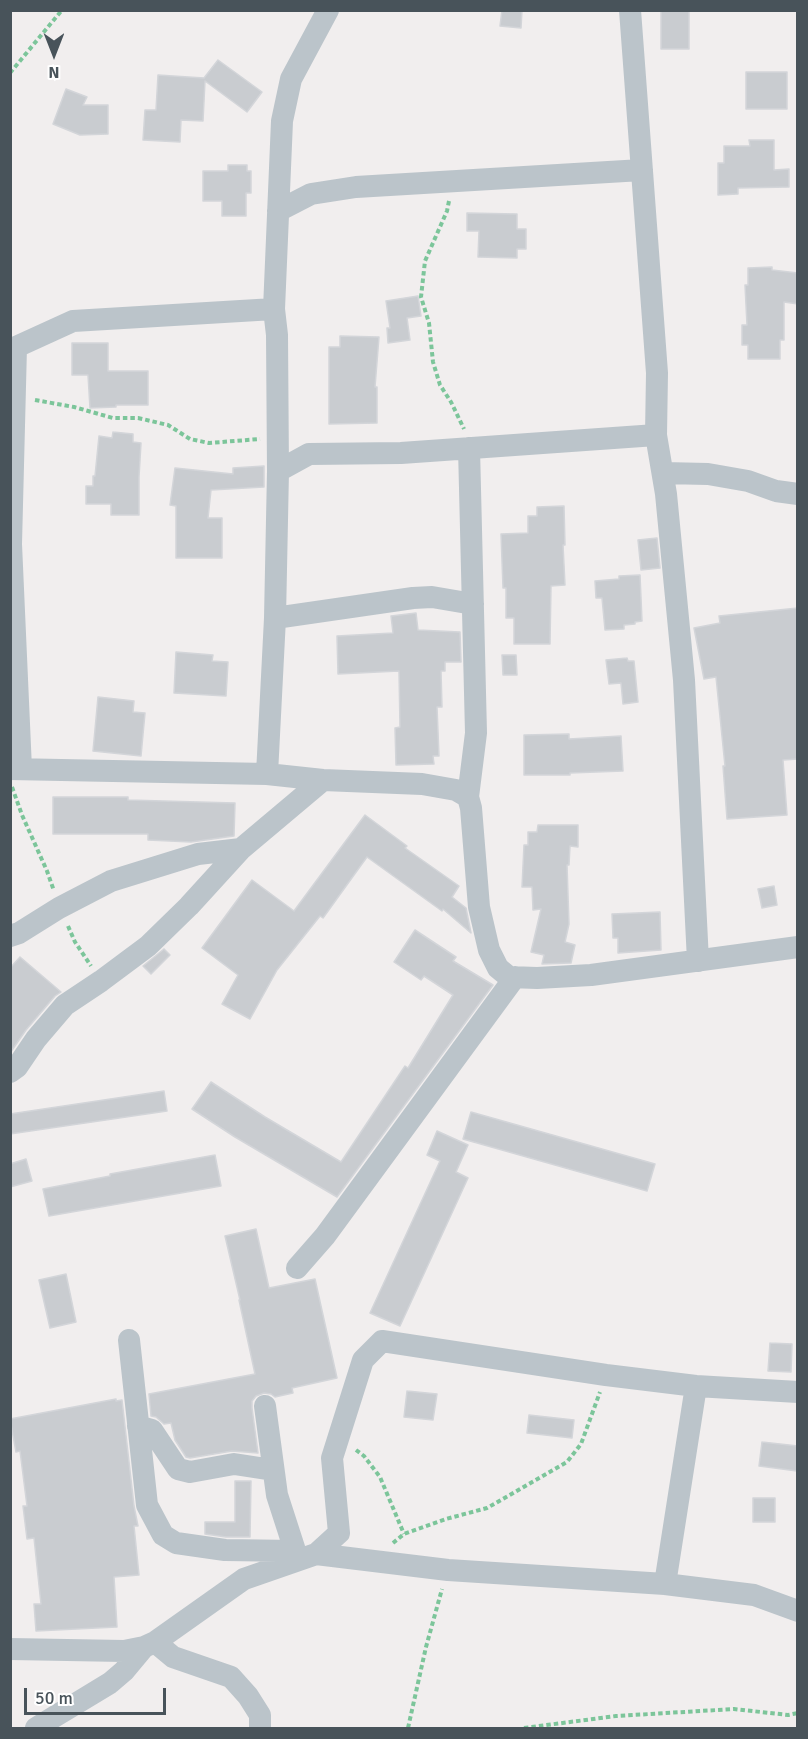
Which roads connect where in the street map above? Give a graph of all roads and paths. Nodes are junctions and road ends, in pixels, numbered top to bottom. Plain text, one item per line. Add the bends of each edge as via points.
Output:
1 (62, 10) edge
2 (328, 10) edge
3 (630, 10) edge
4 (10, 73) edge
5 (642, 170) junction
6 (452, 182) junction
7 (278, 211) junction
8 (274, 309) junction
9 (13, 349) edge
10 (15, 396) junction
11 (278, 435) junction
12 (656, 435) junction
13 (469, 448) junction
14 (309, 454) junction
15 (278, 471) junction
16 (663, 473) junction
17 (798, 494) edge
18 (472, 604) junction
19 (274, 618) junction
20 (267, 774) junction
21 (14, 776) edge
22 (323, 780) junction
23 (468, 796) junction
24 (241, 849) junction
25 (59, 908) junction
26 (10, 936) edge
27 (798, 947) edge
28 (699, 961) junction
29 (515, 977) junction
30 (101, 981) junction
31 (10, 1072) edge
32 (297, 1268) dead end
33 (129, 1340) dead end
34 (606, 1375) junction
35 (696, 1386) junction
36 (798, 1392) edge
37 (265, 1406) dead end
38 (138, 1426) junction
39 (340, 1437) junction
40 (273, 1470) junction
41 (404, 1534) junction
42 (303, 1555) junction
43 (370, 1560) junction
44 (448, 1570) junction
45 (665, 1584) junction
46 (798, 1611) edge
47 (149, 1645) junction
48 (10, 1649) edge
49 (798, 1713) edge
50 (263, 1724) edge
51 (36, 1728) edge
52 (408, 1728) edge
53 (524, 1728) edge

1 - 4 path
2 - 7 street via 291,78 282,121
3 - 5 street
5 - 6 street
5 - 12 street via 657,373
6 - 7 street via 356,187 311,194
6 - 13 path via 447,211 425,261 421,297 440,385 452,402
7 - 8 street
8 - 9 street via 73,321
8 - 11 street
9 - 10 street
10 - 11 path via 113,418 138,418 168,425 190,439 209,443
10 - 21 street via 11,544
11 - 14 street
11 - 15 street
12 - 13 street
12 - 16 street
13 - 14 street
13 - 18 street
14 - 15 street
15 - 19 street
16 - 17 street via 708,474
16 - 28 street via 684,680
18 - 19 street via 413,598
18 - 23 street via 476,733
19 - 20 street
20 - 21 street
20 - 22 street
21 - 25 path via 22,815
22 - 23 street via 422,784
22 - 24 street
23 - 29 street via 479,907 489,950 498,968
24 - 25 street via 198,854 111,881
24 - 30 street via 148,946
25 - 26 street
25 - 30 path via 75,942
27 - 28 street
28 - 29 street via 591,975
29 - 32 street via 325,1236
30 - 31 street via 65,1005
33 - 38 street
34 - 35 street
34 - 39 street via 382,1341 363,1360
34 - 41 path via 581,1444 567,1462 487,1508
35 - 36 street
35 - 45 street
37 - 40 street
38 - 40 street via 152,1430 178,1469 190,1472 234,1464
38 - 42 street via 147,1505 163,1535 176,1543 225,1550
39 - 41 path via 364,1456 380,1477
39 - 42 street via 332,1458 339,1533
40 - 42 street via 277,1495
41 - 43 path
42 - 43 street
42 - 47 street via 244,1579
43 - 44 street
44 - 45 street
44 - 52 path
45 - 46 street via 754,1595
47 - 48 street via 124,1651
47 - 50 street via 231,1677 248,1696
47 - 51 street via 110,1683
49 - 53 path via 734,1709 615,1716

